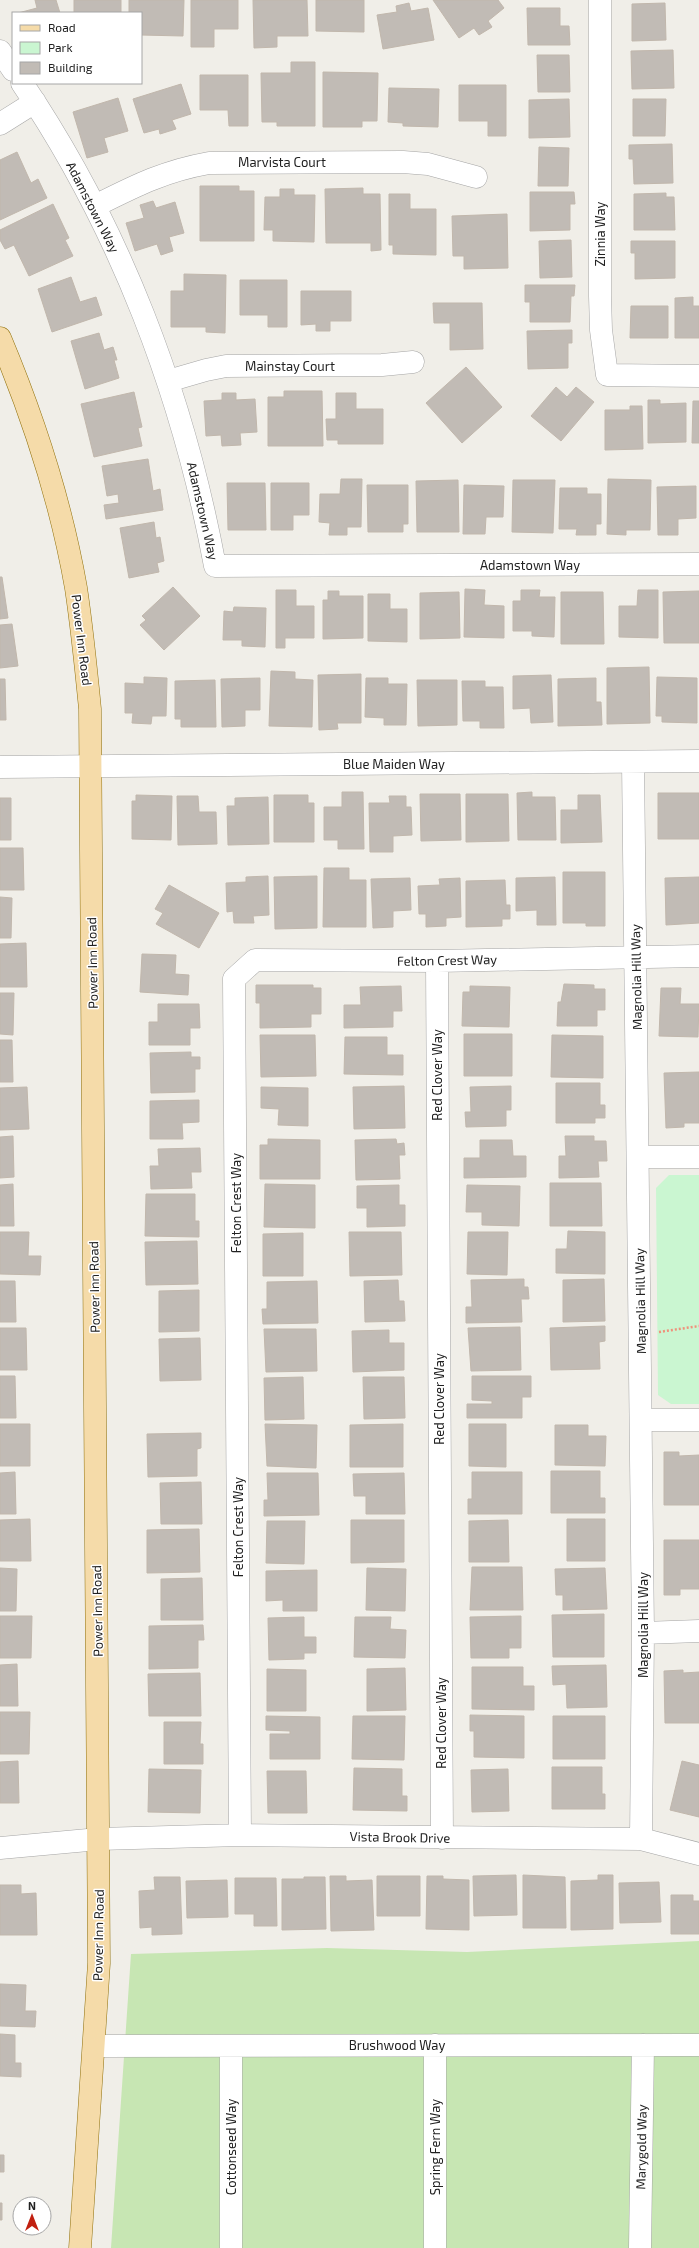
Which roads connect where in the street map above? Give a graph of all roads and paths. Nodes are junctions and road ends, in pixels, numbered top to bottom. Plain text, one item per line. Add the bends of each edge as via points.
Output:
1 (600, 0) edge
2 (0, 51) edge
3 (12, 69) edge
4 (23, 84) edge
5 (35, 102) junction
6 (0, 124) edge
7 (476, 177) dead end
8 (95, 206) junction
9 (0, 338) edge
10 (413, 362) dead end
11 (699, 376) edge
12 (168, 381) junction
13 (699, 564) edge
14 (699, 761) edge
15 (633, 762) junction
16 (90, 766) junction
17 (0, 767) edge
18 (636, 956) junction
19 (699, 956) edge
20 (437, 961) junction
21 (699, 1156) edge
22 (638, 1157) junction
23 (699, 1326) edge
24 (640, 1333) junction
25 (642, 1420) junction
26 (699, 1420) edge
27 (699, 1631) edge
28 (643, 1633) junction
29 (240, 1836) junction
30 (442, 1838) junction
31 (99, 1839) junction
32 (641, 1839) junction
33 (0, 1848) edge
34 (699, 1854) edge
35 (435, 2045) junction
36 (643, 2045) junction
37 (699, 2045) edge
38 (94, 2046) junction
39 (231, 2046) junction
40 (80, 2248) edge
41 (231, 2248) edge
42 (435, 2248) edge
43 (640, 2248) edge

1 - 11 street, Zinnia Way via 600,296 601,330 607,375
2 - 3 street
4 - 5 street, Adamstown Way
5 - 6 street
5 - 8 street, Adamstown Way
7 - 8 street, Marvista Court via 428,164 403,162 209,163 178,168 148,179
8 - 12 street, Adamstown Way via 129,280
9 - 16 main road, Power Inn Road via 38,436 59,510 72,571 83,636 90,709
10 - 12 street, Mainstay Court via 382,365 226,366
12 - 13 street, Adamstown Way via 192,460 215,566
14 - 15 street, Blue Maiden Way
15 - 16 street, Blue Maiden Way
15 - 18 street, Magnolia Hill Way
16 - 17 street, Blue Maiden Way
16 - 31 main road, Power Inn Road
18 - 19 street, Felton Crest Way
18 - 20 street, Felton Crest Way
18 - 22 street, Magnolia Hill Way
20 - 29 street, Felton Crest Way via 256,960 234,979
20 - 30 street, Red Clover Way
21 - 22 street
22 - 24 street, Magnolia Hill Way
23 - 24 path via 671,1332
24 - 25 street, Magnolia Hill Way
25 - 26 street
25 - 28 street, Magnolia Hill Way
27 - 28 street
28 - 32 street, Magnolia Hill Way
29 - 30 street, Vista Brook Drive
29 - 31 street, Vista Brook Drive
30 - 32 street, Vista Brook Drive
31 - 33 street, Vista Brook Drive
31 - 38 main road, Power Inn Road via 99,1963
32 - 34 street, Vista Brook Drive
35 - 36 street, Brushwood Way
35 - 39 street, Brushwood Way
35 - 42 street, Spring Fern Way
36 - 37 street, Brushwood Way
36 - 43 street, Marygold Way
38 - 39 street, Brushwood Way
38 - 40 main road, Power Inn Road
39 - 41 street, Cottonseed Way

